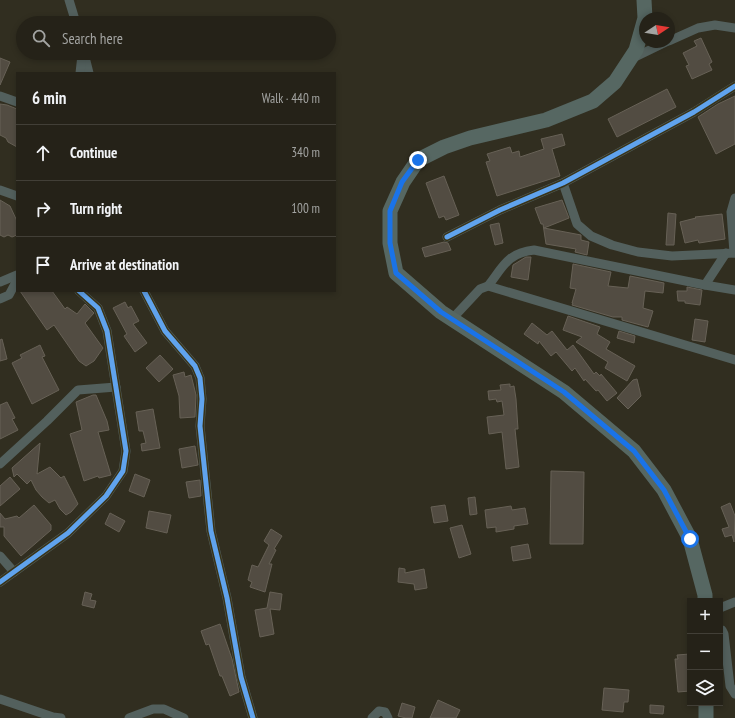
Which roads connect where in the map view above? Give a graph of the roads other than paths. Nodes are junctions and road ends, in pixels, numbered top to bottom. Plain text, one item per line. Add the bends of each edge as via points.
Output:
1 (69, 0) edge
2 (644, 0) edge
3 (74, 16) edge
4 (735, 28) edge
5 (675, 38) edge
6 (653, 48) edge
7 (630, 59) junction
8 (82, 60) edge
9 (85, 60) edge
10 (80, 72) edge
11 (89, 72) edge
12 (735, 86) edge
13 (0, 96) edge
14 (16, 102) edge
15 (564, 183) junction
16 (0, 190) edge
17 (16, 196) edge
18 (735, 198) edge
19 (447, 237) dead end
20 (732, 253) edge
21 (16, 275) edge
22 (0, 282) edge
23 (16, 282) edge
24 (705, 285) junction
25 (488, 286) junction
26 (735, 290) edge
27 (80, 292) edge
28 (145, 292) edge
29 (0, 299) edge
30 (452, 319) junction
31 (735, 360) edge
32 (116, 387) junction
33 (0, 464) edge
34 (0, 556) edge
35 (14, 572) junction
36 (0, 582) edge
37 (705, 598) edge
38 (735, 602) edge
39 (723, 607) edge
40 (723, 632) edge
41 (735, 694) edge
42 (0, 699) edge
43 (706, 706) edge
44 (61, 718) edge
45 (129, 718) edge
46 (184, 718) edge
47 (253, 718) edge
48 (372, 718) edge
49 (388, 718) edge
50 (706, 718) edge

1 - 3 street
2 - 7 main road via 645,18 636,50
4 - 5 street via 715,25 698,28
6 - 7 street
7 - 30 main road via 614,82 593,102 546,120 470,138 444,147 418,160 402,182 390,211 390,243 396,273
8 - 10 street
9 - 11 street
12 - 15 street via 694,112
13 - 14 street
15 - 19 street via 500,210
15 - 20 street via 577,224 591,236 612,245 638,252 672,256
16 - 17 street
18 - 20 street via 731,212
20 - 24 street
21 - 22 street
23 - 29 street via 9,296
24 - 25 street via 534,250 522,251 510,257
24 - 26 street
25 - 30 street via 480,289
25 - 31 street
27 - 32 street via 98,308 107,330
28 - 47 street via 165,331 195,366 200,378 200,426 211,531 227,598 241,677
30 - 37 main road via 564,392 634,451 664,490 690,539
32 - 33 street via 78,390
32 - 35 street via 126,451 123,471 106,496 68,534
34 - 35 street
35 - 36 street
38 - 39 street
40 - 41 street via 730,686
42 - 44 street
43 - 50 main road
45 - 46 street via 153,709 164,709
48 - 49 street via 379,711 385,712

